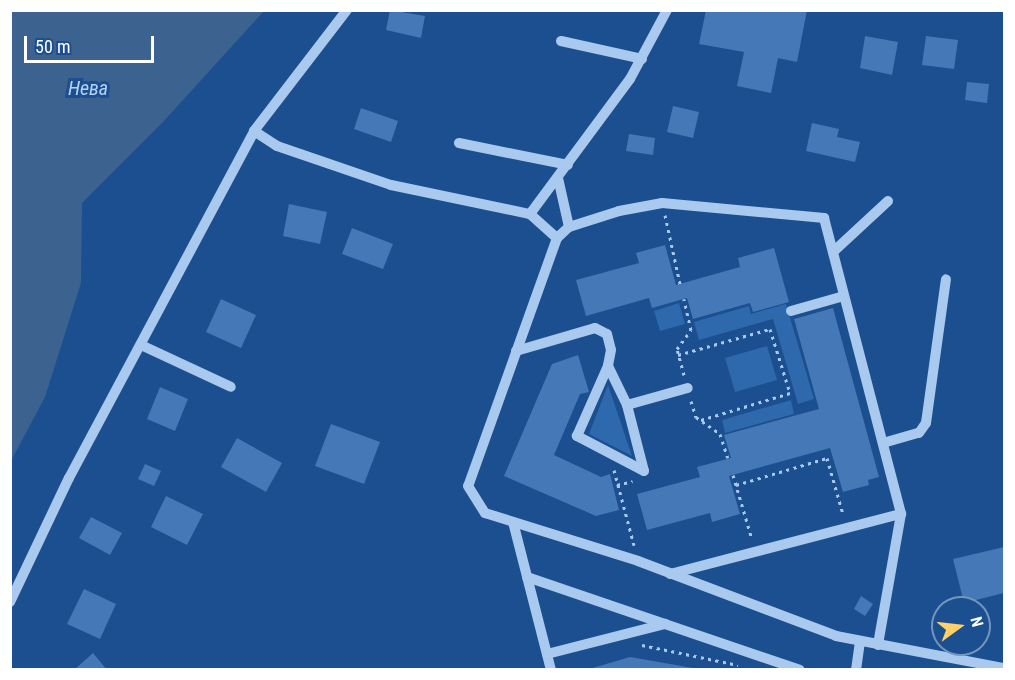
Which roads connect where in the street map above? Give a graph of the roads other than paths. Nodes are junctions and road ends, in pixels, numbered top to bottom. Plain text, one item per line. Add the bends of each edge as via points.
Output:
1 (346, 10) edge
2 (667, 10) edge
3 (561, 41) dead end
4 (642, 59) junction
5 (254, 131) junction
6 (459, 143) dead end
7 (568, 165) junction
8 (558, 178) junction
9 (888, 201) dead end
10 (530, 214) junction
11 (569, 227) junction
12 (557, 238) junction
13 (833, 252) junction
14 (946, 279) dead end
15 (844, 296) junction
16 (790, 311) dead end
17 (141, 345) junction
18 (516, 351) junction
19 (608, 366) junction
20 (231, 387) dead end
21 (688, 388) dead end
22 (627, 405) junction
23 (883, 443) junction
24 (901, 514) junction
25 (513, 522) junction
26 (670, 574) junction
27 (527, 577) junction
28 (10, 602) edge
29 (665, 624) junction
30 (860, 642) junction
31 (878, 645) junction
32 (547, 654) junction
33 (1005, 668) edge
34 (551, 669) edge
35 (800, 669) edge
36 (856, 669) edge

1 - 5 street
2 - 4 street
3 - 4 street
4 - 7 street
5 - 10 street via 277,146 391,185
5 - 17 street
6 - 7 street
7 - 8 street
8 - 10 street
8 - 11 street
9 - 13 street
10 - 12 street
11 - 12 street
11 - 13 street via 662,203 824,218
12 - 18 street
13 - 15 street
14 - 23 street via 926,423 919,433
15 - 16 street
15 - 23 street
17 - 20 street
17 - 28 street via 69,478
18 - 19 street via 595,328 607,334 611,350
18 - 25 street via 468,486 485,513
19 - 22 street
19 - 22 street via 577,436 644,471
21 - 22 street
23 - 24 street
24 - 26 street
24 - 31 street
25 - 26 street
25 - 27 street
26 - 30 street via 807,627
27 - 29 street
27 - 32 street
29 - 32 street
29 - 35 street
30 - 31 street
30 - 36 street
31 - 33 street
32 - 34 street

